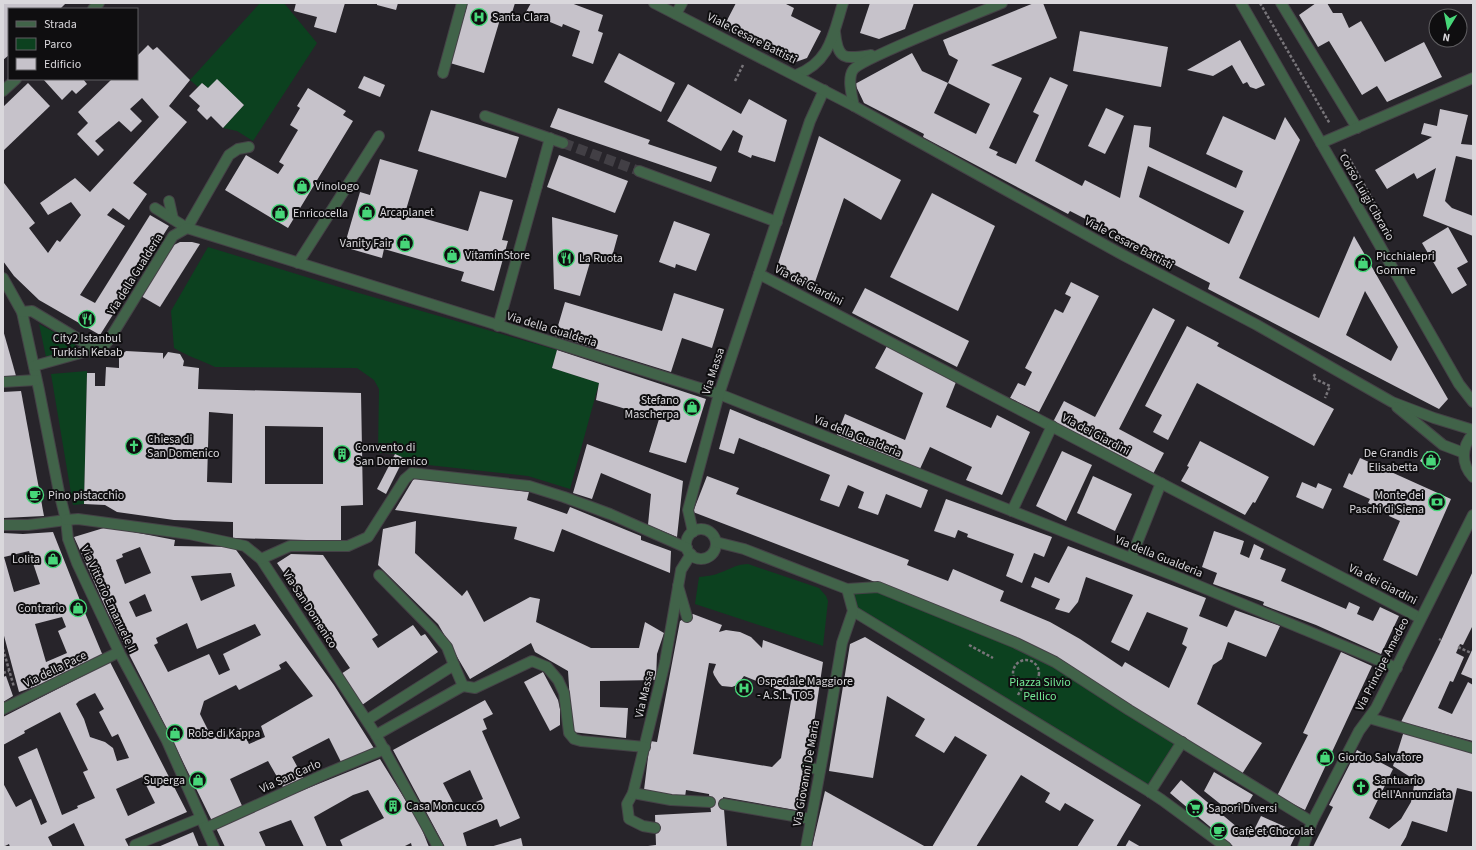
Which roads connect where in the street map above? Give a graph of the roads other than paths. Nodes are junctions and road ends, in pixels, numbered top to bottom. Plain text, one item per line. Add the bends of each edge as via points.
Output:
1 (462, 3) edge
2 (654, 3) edge
3 (682, 3) edge
4 (843, 3) edge
5 (1002, 3) edge
6 (1241, 3) edge
7 (1281, 3) edge
8 (676, 14) junction
9 (835, 30) junction
10 (883, 53) junction
11 (443, 73) dead end
12 (796, 75) junction
13 (1473, 78) edge
14 (15, 80) edge
15 (824, 90) junction
16 (3, 91) edge
17 (854, 106) junction
18 (485, 116) dead end
19 (1357, 128) junction
20 (379, 136) dead end
21 (550, 138) junction
22 (563, 143) tunnel mouth
23 (1321, 143) junction
24 (249, 147) dead end
25 (639, 171) tunnel mouth
26 (169, 201) dead end
27 (155, 208) dead end
28 (173, 219) junction
29 (777, 222) junction
30 (188, 228) junction
31 (298, 263) junction
32 (759, 274) junction
33 (3, 278) edge
34 (22, 312) junction
35 (498, 326) junction
36 (95, 349) junction
37 (34, 366) junction
38 (36, 380) junction
39 (3, 382) edge
40 (719, 394) junction
41 (1392, 402) junction
42 (1473, 402) edge
43 (1052, 426) junction
44 (1473, 430) edge
45 (1473, 434) edge
46 (1464, 453) junction
47 (1473, 477) edge
48 (1160, 483) junction
49 (1012, 511) junction
50 (1473, 515) edge
51 (66, 520) junction
52 (3, 524) edge
53 (692, 532) junction
54 (716, 542) junction
55 (689, 551) junction
56 (1131, 558) junction
57 (262, 559) junction
58 (379, 575) dead end
59 (678, 586) junction
60 (847, 589) junction
61 (853, 611) junction
62 (687, 617) dead end
63 (1420, 618) junction
64 (118, 652) junction
65 (454, 665) junction
66 (1397, 668) junction
67 (463, 686) junction
68 (3, 709) edge
69 (1369, 718) junction
70 (367, 720) junction
71 (376, 735) junction
72 (1182, 742) junction
73 (645, 747) junction
74 (1473, 748) edge
75 (384, 749) junction
76 (807, 767) dead end
77 (820, 770) junction
78 (1150, 792) junction
79 (633, 793) junction
80 (710, 802) dead end
81 (724, 804) dead end
82 (201, 818) junction
83 (811, 819) junction
84 (1312, 822) junction
85 (206, 828) junction
86 (655, 828) dead end
87 (135, 845) dead end
88 (214, 847) edge
89 (438, 847) edge
90 (806, 847) edge
91 (1226, 847) edge
92 (1304, 847) edge

1 - 11 street
2 - 8 street, Viale Cesare Battisti
3 - 8 street
4 - 9 street
5 - 10 street
6 - 23 street, Corso Luigi Cibrario
7 - 19 street
8 - 12 street, Viale Cesare Battisti
9 - 10 street via 837,49 842,55 858,57
9 - 12 street via 823,57
10 - 17 street via 853,69 851,86
12 - 15 street, Viale Cesare Battisti
13 - 19 street
14 - 16 street
15 - 17 street, Viale Cesare Battisti
15 - 29 street, Via Massa via 810,121
17 - 41 street, Viale Cesare Battisti via 1257,325
18 - 21 street
19 - 23 street
20 - 31 street
21 - 22 street
21 - 35 street
23 - 42 street, Corso Luigi Cibrario via 1459,384
24 - 30 street via 229,154
25 - 29 street
26 - 28 street
27 - 28 street
28 - 30 street
29 - 32 street, Via Massa
30 - 31 street, Via della Gualderia
30 - 36 street, Via della Gualderia via 173,236 109,340 101,349
31 - 35 street, Via della Gualderia
32 - 40 street, Via Massa
32 - 43 street, Via dei Giardini
33 - 34 street, Via Vittorio Emanuele II
34 - 36 street via 32,311
34 - 37 street, Via Vittorio Emanuele II
35 - 40 street, Via della Gualderia
36 - 37 street, Via della Gualderia
37 - 38 street, Via Vittorio Emanuele II
38 - 39 street
38 - 51 street, Via Vittorio Emanuele II
40 - 49 street, Via della Gualderia
40 - 53 street, Via Massa via 688,510
41 - 44 street, Viale Cesare Battisti
41 - 46 street, Viale Cesare Battisti via 1443,445
43 - 48 street, Via dei Giardini
43 - 49 street
45 - 46 street via 1465,445
46 - 47 street via 1466,466
48 - 56 street
48 - 63 street, Via dei Giardini
49 - 56 street, Via della Gualderia
50 - 63 street, Via Principe Amedeo
51 - 52 street, Via San Domenico
51 - 57 street, Via San Domenico via 78,519 196,536 245,546
51 - 64 street, Via Vittorio Emanuele II via 68,539 76,563
53 - 54 street via 707,530
53 - 55 street via 687,539
54 - 55 street via 715,550 708,558 698,558
54 - 60 street via 744,548
55 - 57 street via 610,514 529,486 412,472 368,537 348,546 290,546
55 - 59 street, Via Massa
56 - 66 street, Via della Gualderia
57 - 70 street, Via San Domenico
58 - 65 street via 447,647
59 - 62 street
59 - 73 street, Via Massa via 665,662
60 - 61 street
60 - 72 street via 878,588 1016,643 1055,662
61 - 77 street, Via Giovanni De Maria via 842,642
61 - 78 street
63 - 66 street, Via Principe Amedeo
64 - 68 street, Via della Pace
64 - 82 street, Via Vittorio Emanuele II via 166,741
65 - 67 street
65 - 70 street
66 - 69 street, Via Principe Amedeo
67 - 71 street
67 - 73 street via 475,688 532,660 547,667 558,680 564,693 569,733 574,739
69 - 74 street
69 - 84 street, Via Principe Amedeo via 1359,731
70 - 71 street, Via San Domenico
71 - 75 street, Via San Domenico
72 - 78 street
72 - 84 street
73 - 79 street, Via Massa
75 - 85 street, Via San Carlo
75 - 89 street, Via San Domenico
76 - 77 street
77 - 83 street, Via Giovanni De Maria
78 - 91 street
79 - 80 street via 670,800
79 - 86 street, Via Massa via 627,804 629,820
81 - 83 street
82 - 85 street, Via Vittorio Emanuele II
82 - 87 street
83 - 90 street, Via Giovanni De Maria
84 - 92 street, Via Principe Amedeo
85 - 88 street, Via Vittorio Emanuele II

